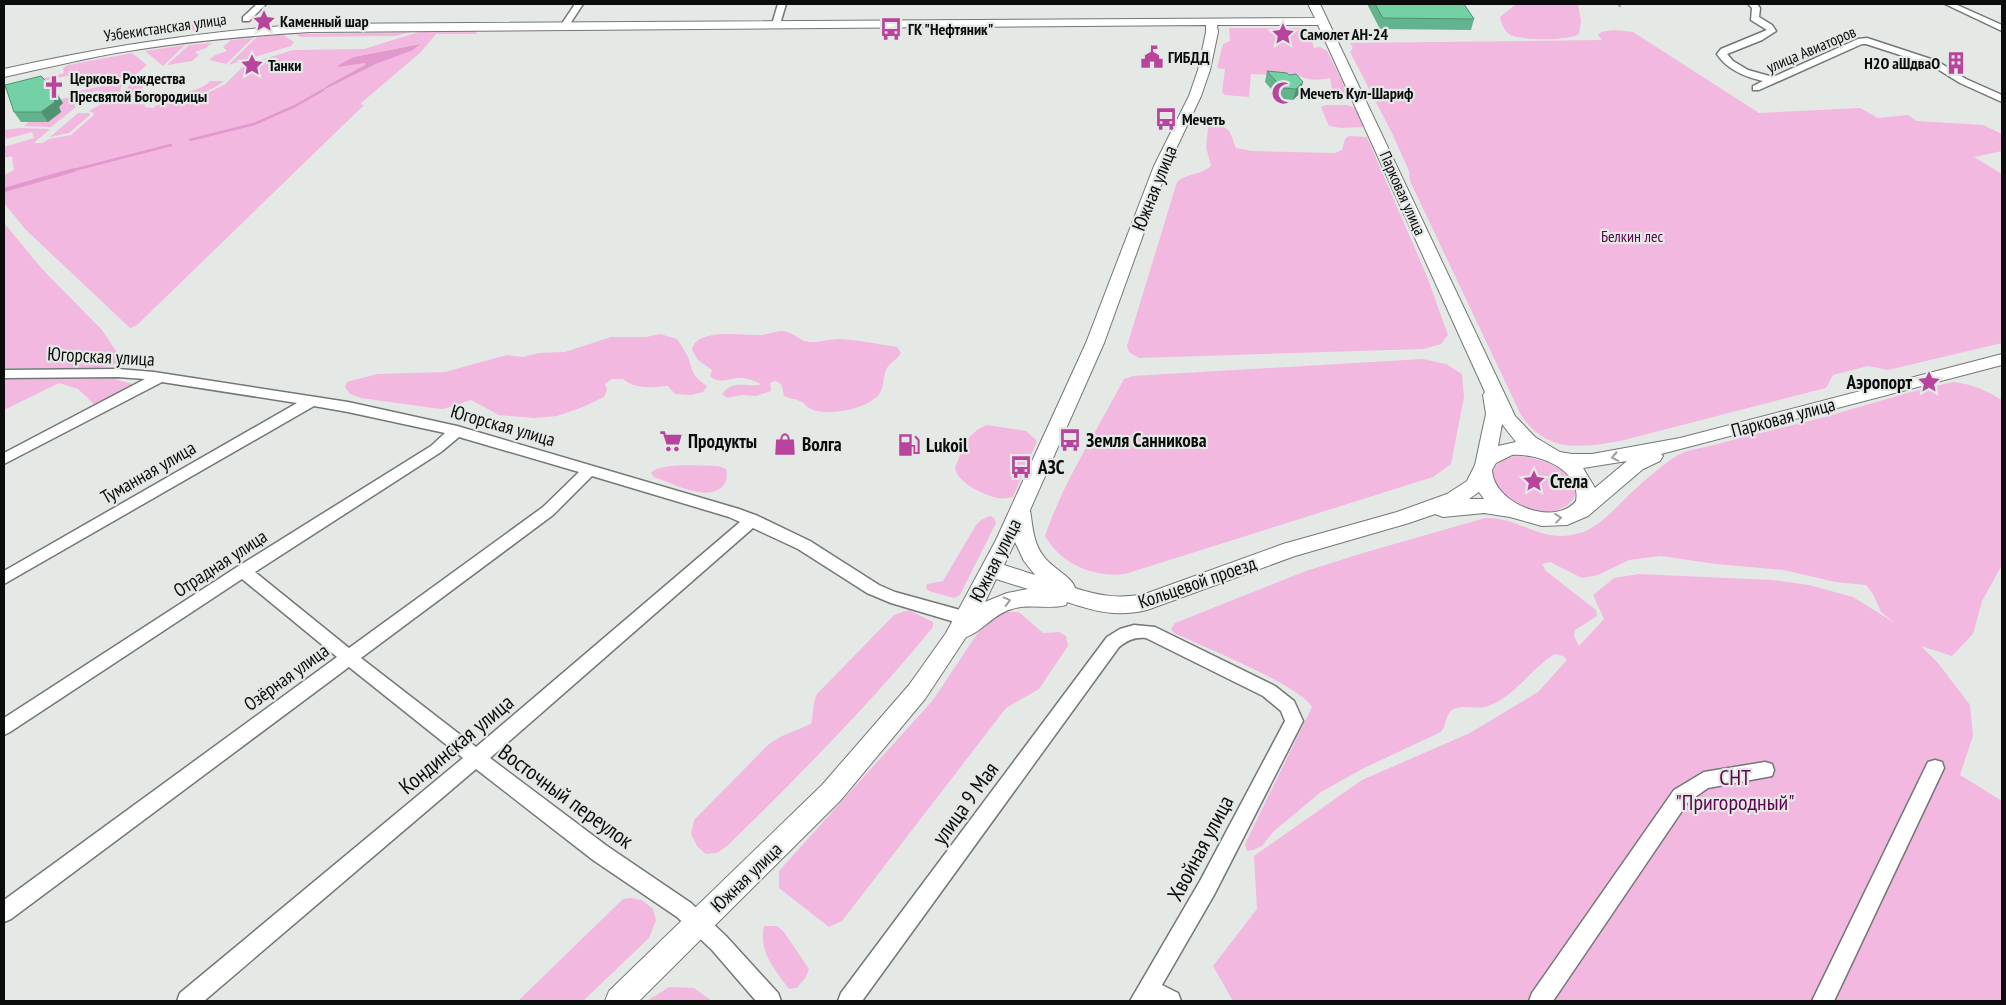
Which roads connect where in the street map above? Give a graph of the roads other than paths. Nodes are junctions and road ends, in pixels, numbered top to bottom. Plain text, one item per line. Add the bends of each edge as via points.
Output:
1 (262, 4) edge
2 (579, 4) edge
3 (782, 4) edge
4 (1314, 4) edge
5 (1752, 4) edge
6 (1950, 4) edge
7 (246, 19) dead end
8 (1322, 20) junction
9 (1211, 22) junction
10 (776, 24) junction
11 (565, 25) junction
12 (2002, 28) edge
13 (4, 73) edge
14 (1774, 80) junction
15 (1756, 88) dead end
16 (2002, 98) edge
17 (2002, 360) edge
18 (4, 374) edge
19 (158, 378) junction
20 (1490, 383) junction
21 (312, 401) junction
22 (457, 431) junction
23 (1680, 444) junction
24 (1546, 453) junction
25 (4, 459) edge
26 (1483, 467) junction
27 (589, 471) junction
28 (1020, 509) junction
29 (1580, 511) junction
30 (1524, 515) junction
31 (1402, 518) junction
32 (753, 520) junction
33 (992, 569) junction
34 (243, 571) junction
35 (4, 578) edge
36 (1098, 604) junction
37 (965, 618) junction
38 (1122, 635) joint
39 (954, 639) junction
40 (348, 658) junction
41 (4, 727) edge
42 (476, 758) junction
43 (1935, 768) dead end
44 (1765, 770) dead end
45 (4, 912) edge
46 (699, 923) junction
47 (1144, 995) edge
48 (188, 1001) edge
49 (619, 1001) edge
50 (770, 1001) edge
51 (849, 1001) edge
52 (1170, 1001) edge
53 (1540, 1001) edge
54 (1823, 1001) edge

1 - 7 street
2 - 11 street
3 - 10 street
4 - 8 main road, Парковая улица
5 - 14 street via 1756,8 1754,18 1772,31 1722,54 1737,68
6 - 12 street
8 - 9 main road, Узбекистанская улица
8 - 20 main road, Парковая улица
9 - 10 main road, Узбекистанская улица
9 - 28 main road, Южная улица via 1204,70 1195,96 1161,166 1095,343
10 - 11 main road, Узбекистанская улица
11 - 13 main road, Узбекистанская улица via 275,30 144,46
14 - 15 street, улица Авиаторов
14 - 16 street, улица Авиаторов via 1861,41 1934,63 1963,81
17 - 23 main road, Парковая улица
18 - 19 street, Югорская улица via 118,373
19 - 21 street, Югорская улица
19 - 25 street
20 - 24 main road, Парковая улица via 1514,429
20 - 26 main road, Парковая улица via 1495,414
21 - 22 street, Югорская улица
21 - 35 street, Туманная улица
22 - 27 street, Югорская улица
22 - 34 street, Отрадная улица via 436,449
23 -> 24 main road, Парковая улица via 1592,461 1572,461
23 - 29 main road, Парковая улица via 1636,464
24 - 26 main road via 1509,449 1490,456
24 - 29 main road via 1574,470 1586,485 1588,500
26 - 30 main road via 1485,485 1490,492 1505,506
26 - 31 main road, Кольцевой проезд via 1475,485 1468,491
27 - 32 street, Югорская улица
27 - 40 street, Озёрная улица via 548,511
28 - 33 main road, Южная улица
28 - 36 main road via 1022,535 1037,564 1059,584
30 -> 29 main road via 1560,519
30 - 31 main road, Кольцевой проезд via 1478,505
31 - 36 main road, Кольцевой проезд via 1290,550 1147,602 1127,606
32 - 37 street, Югорская улица via 804,545 873,589
32 - 42 street, Кондинская улица
33 - 36 main road, Кольцевой проезд
33 - 37 main road, Южная улица
34 - 40 street, Восточный переулок
34 - 41 street, Отрадная улица
39 -> 36 main road via 972,621 1002,602 1042,596
37 - 39 main road, Южная улица
38 - 47 street, Хвойная улица via 1140,630 1149,632 1269,691 1288,706 1294,722 1207,888
38 - 51 street, улица 9 Мая via 1113,642
39 - 46 main road, Южная улица via 917,692 854,766
40 - 42 street, Восточный переулок
40 - 45 street, Озёрная улица
42 - 46 street, Восточный переулок via 600,853 670,899
42 - 48 street, Кондинская улица
43 - 54 street
44 - 53 street via 1704,780 1681,796
46 - 49 main road, Южная улица
46 - 50 street, Восточный переулок
47 - 52 street

